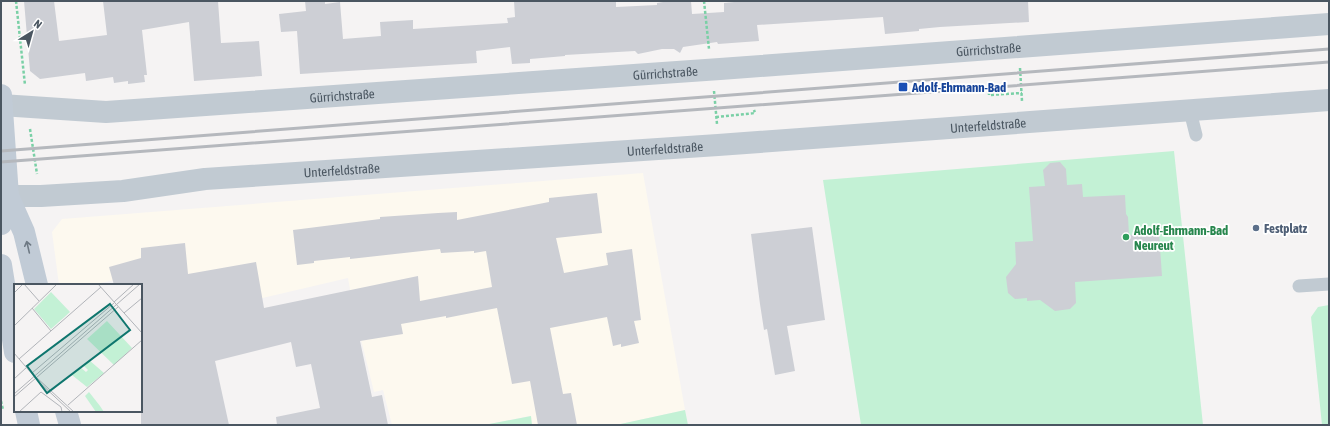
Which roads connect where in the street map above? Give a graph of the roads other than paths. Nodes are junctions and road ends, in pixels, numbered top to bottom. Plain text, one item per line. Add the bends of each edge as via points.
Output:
1 (1329, 24) edge
2 (1, 95) edge
3 (1329, 100) edge
4 (1, 104) edge
5 (1190, 111) junction
6 (1196, 135) dead end
7 (4, 196) edge
8 (1, 224) edge
9 (1, 265) edge
10 (37, 284) edge
11 (1329, 284) edge
12 (1299, 286) dead end
13 (14, 346) edge
14 (26, 412) edge
15 (66, 412) edge
16 (29, 425) edge
17 (70, 425) edge

1 - 4 street, Gürrichstraße via 114,112
2 - 4 street
3 - 5 street, Unterfeldstraße
4 - 7 street via 5,150
5 - 6 lane
5 - 7 street, Unterfeldstraße via 205,180 123,191
7 - 8 street
10 -> 7 street via 24,232
9 - 13 street
11 - 12 lane
14 - 16 street
15 - 17 street

